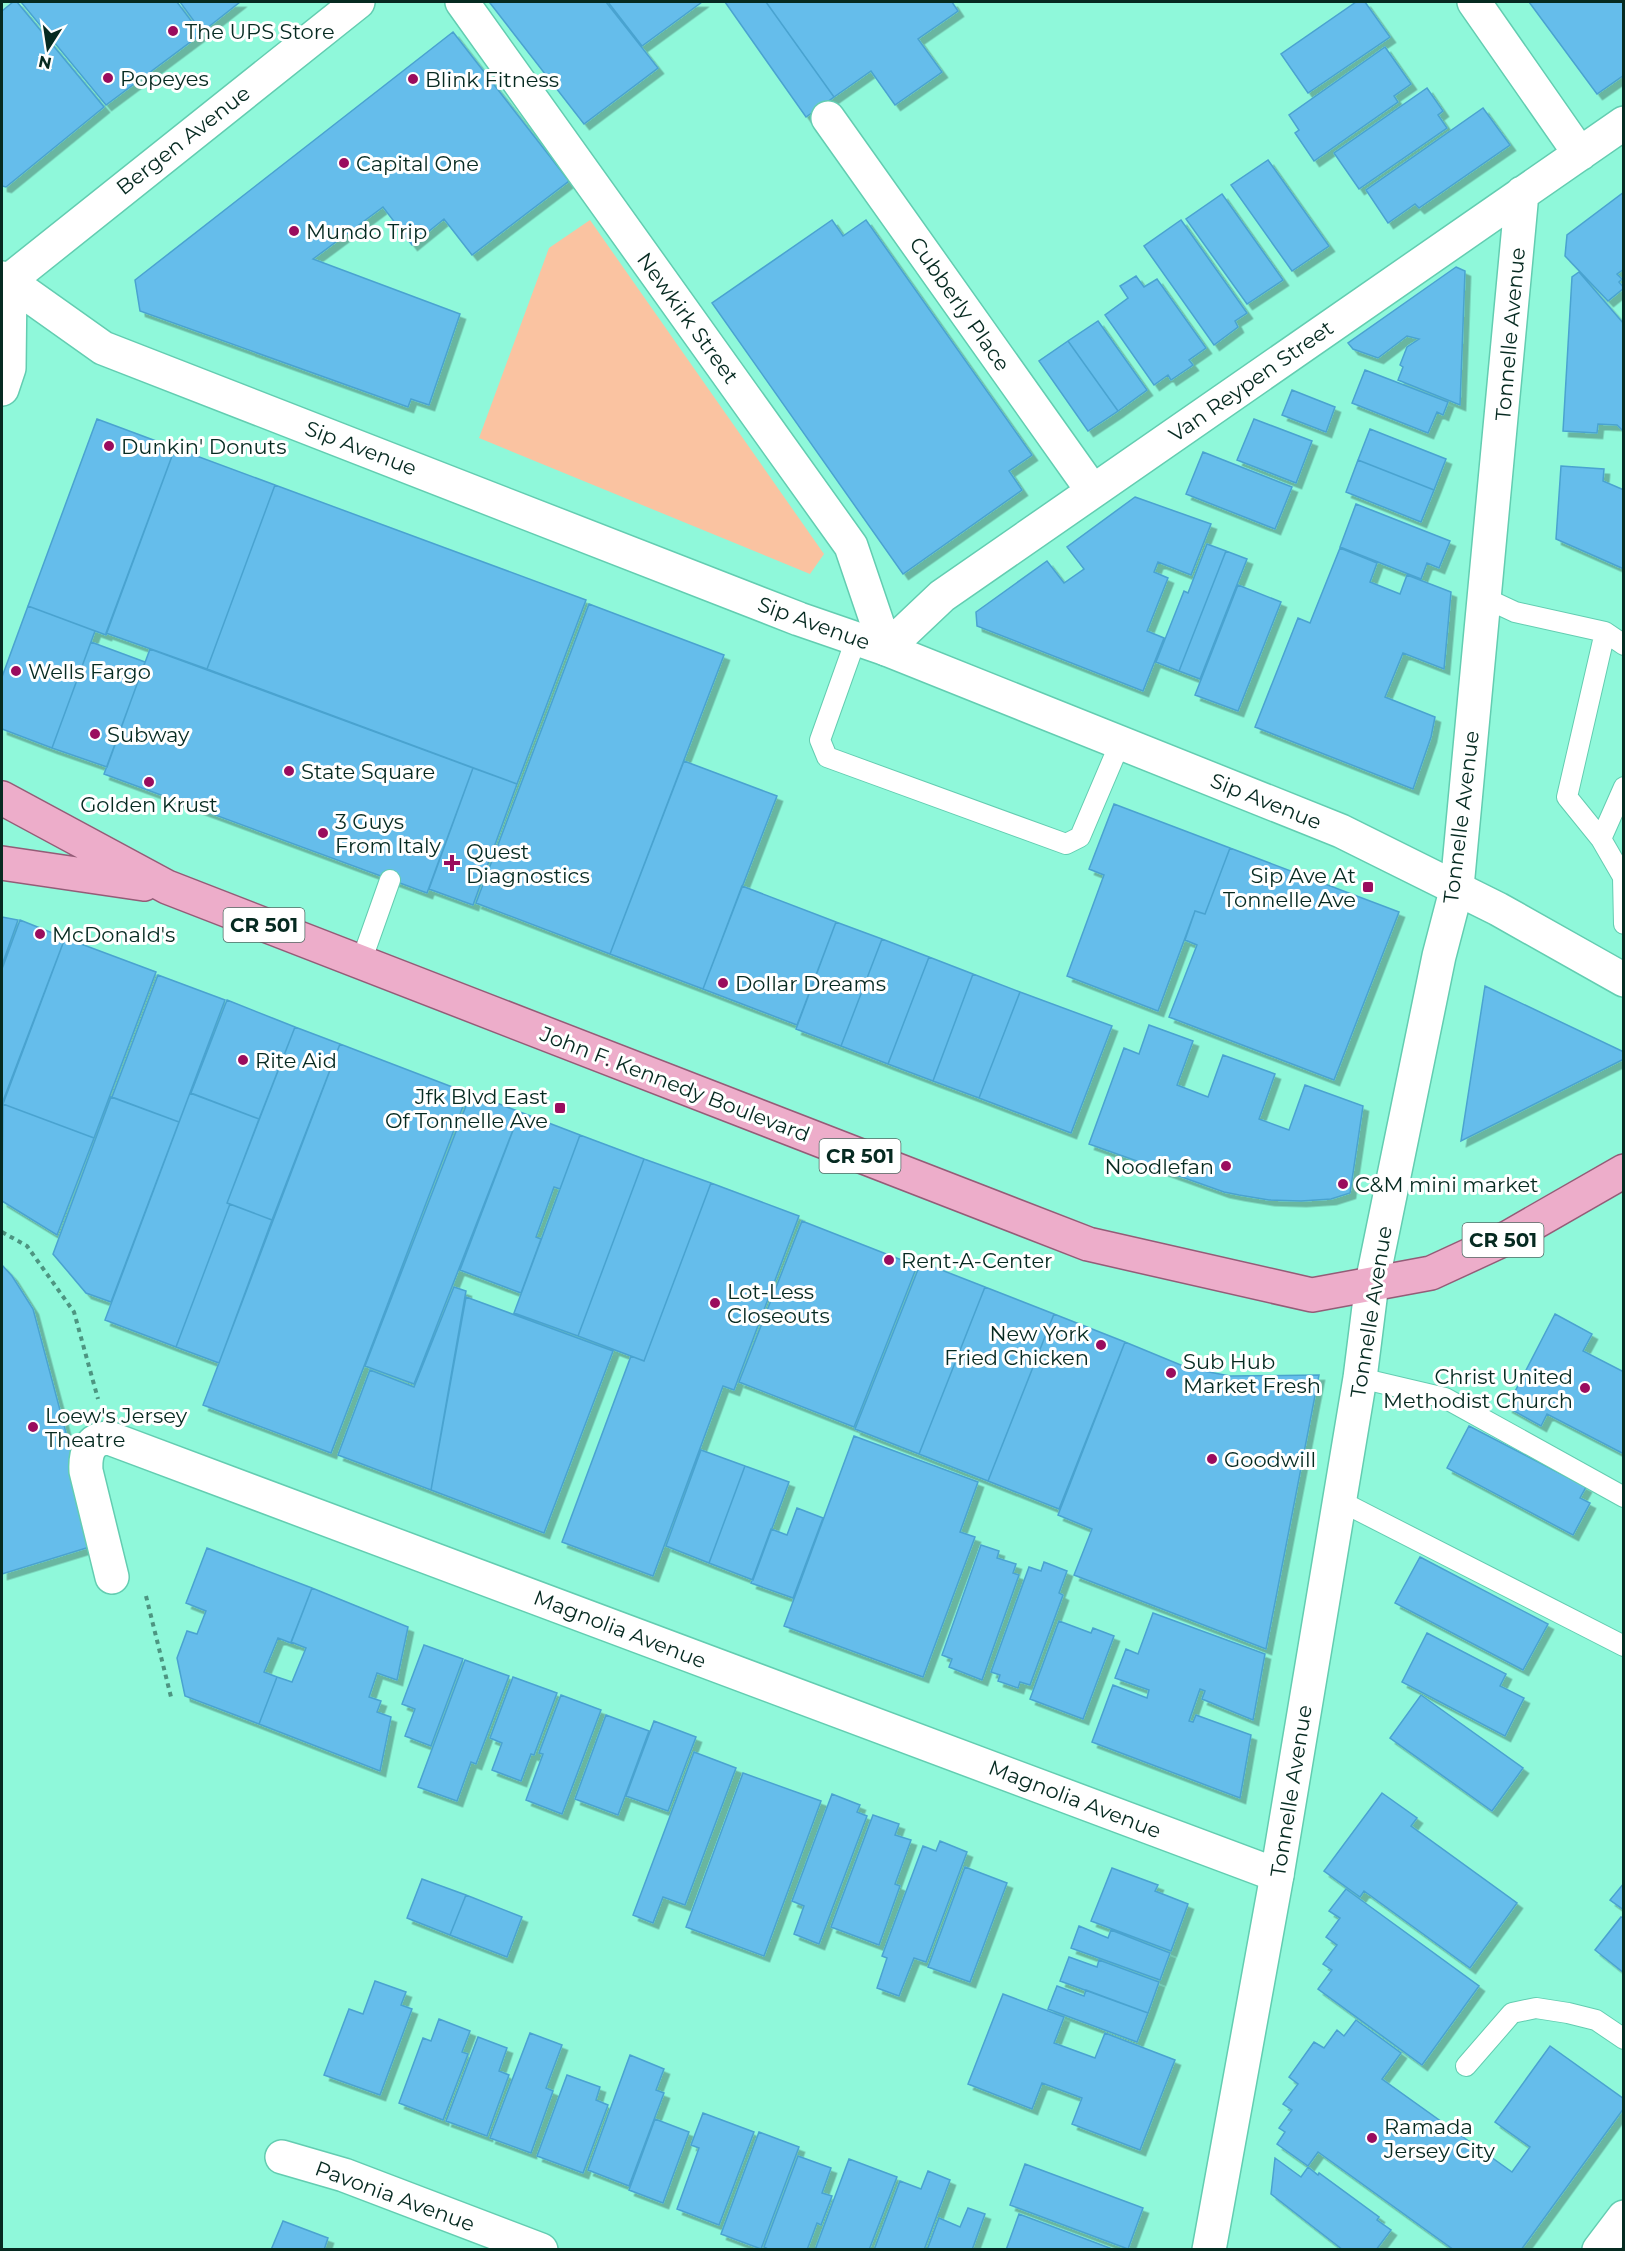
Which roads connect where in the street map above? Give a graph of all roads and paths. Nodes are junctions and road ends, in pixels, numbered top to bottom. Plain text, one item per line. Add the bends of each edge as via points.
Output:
1 (358, 2) edge
2 (462, 2) edge
3 (1474, 2) edge
4 (828, 118) dead end
5 (1623, 123) edge
6 (1580, 154) junction
7 (1522, 193) junction
8 (4, 282) edge
9 (2, 390) edge
10 (1092, 490) junction
11 (1485, 598) junction
12 (1605, 632) junction
13 (871, 644) junction
14 (1623, 645) edge
15 (1120, 743) junction
16 (1623, 787) edge
17 (2, 798) edge
18 (1601, 839) junction
19 (2, 863) edge
20 (390, 880) dead end
21 (167, 887) junction
22 (1457, 887) junction
23 (1623, 924) edge
24 (361, 962) junction
25 (1623, 980) edge
26 (1623, 1171) edge
27 (2, 1232) edge
28 (1372, 1283) junction
29 (1360, 1378) junction
30 (109, 1437) junction
31 (1623, 1497) edge
32 (1340, 1501) junction
33 (112, 1577) dead end
34 (1623, 1646) edge
35 (1277, 1875) junction
36 (1623, 2039) edge
37 (1466, 2066) dead end
38 (282, 2157) dead end
39 (1623, 2217) edge
40 (541, 2250) edge
41 (1209, 2250) edge
42 (1599, 2250) edge

1 - 8 street, Bergen Avenue
2 - 13 street, Newkirk Street via 851,546
3 - 6 street
4 - 10 street, Cubberly Place
5 - 6 street, Van Reypen Street
6 - 7 street, Van Reypen Street
7 - 10 street, Van Reypen Street
7 - 11 street, Tonnelle Avenue
8 - 9 street via 9,368
8 - 13 street, Sip Avenue via 103,348
10 - 13 street, Van Reypen Street
11 - 12 lane via 1515,612
11 - 22 street, Tonnelle Avenue
12 - 14 lane
12 - 18 lane via 1567,797
13 - 15 street, Sip Avenue
13 - 15 lane via 820,740 827,757 1066,844 1080,837
15 - 22 street, Sip Avenue via 1341,831
16 - 18 lane
17 - 21 main road, John F. Kennedy Boulevard / CR 501
18 - 23 lane via 1623,877
19 - 21 main road, John F. Kennedy Boulevard / CR 501
20 - 24 lane
21 - 24 main road, John F. Kennedy Boulevard / CR 501
22 - 25 street, Sip Avenue
22 - 28 street, Tonnelle Avenue via 1439,956
24 - 28 main road, John F. Kennedy Boulevard / CR 501 via 1088,1244 1312,1295
26 - 28 main road, John F. Kennedy Boulevard / CR 501 via 1509,1237 1431,1273
27 - 30 path via 27,1246 74,1312
28 - 29 street, Tonnelle Avenue
29 - 31 lane via 1445,1398
29 - 32 street, Tonnelle Avenue
30 - 33 street via 94,1442 86,1459 86,1471
30 - 35 street, Magnolia Avenue
32 - 34 lane
32 - 35 street, Tonnelle Avenue
35 - 41 street, Tonnelle Avenue
36 - 37 lane via 1596,2020 1536,2008 1512,2013
38 - 40 street, Pavonia Avenue via 344,2175
39 - 42 street

